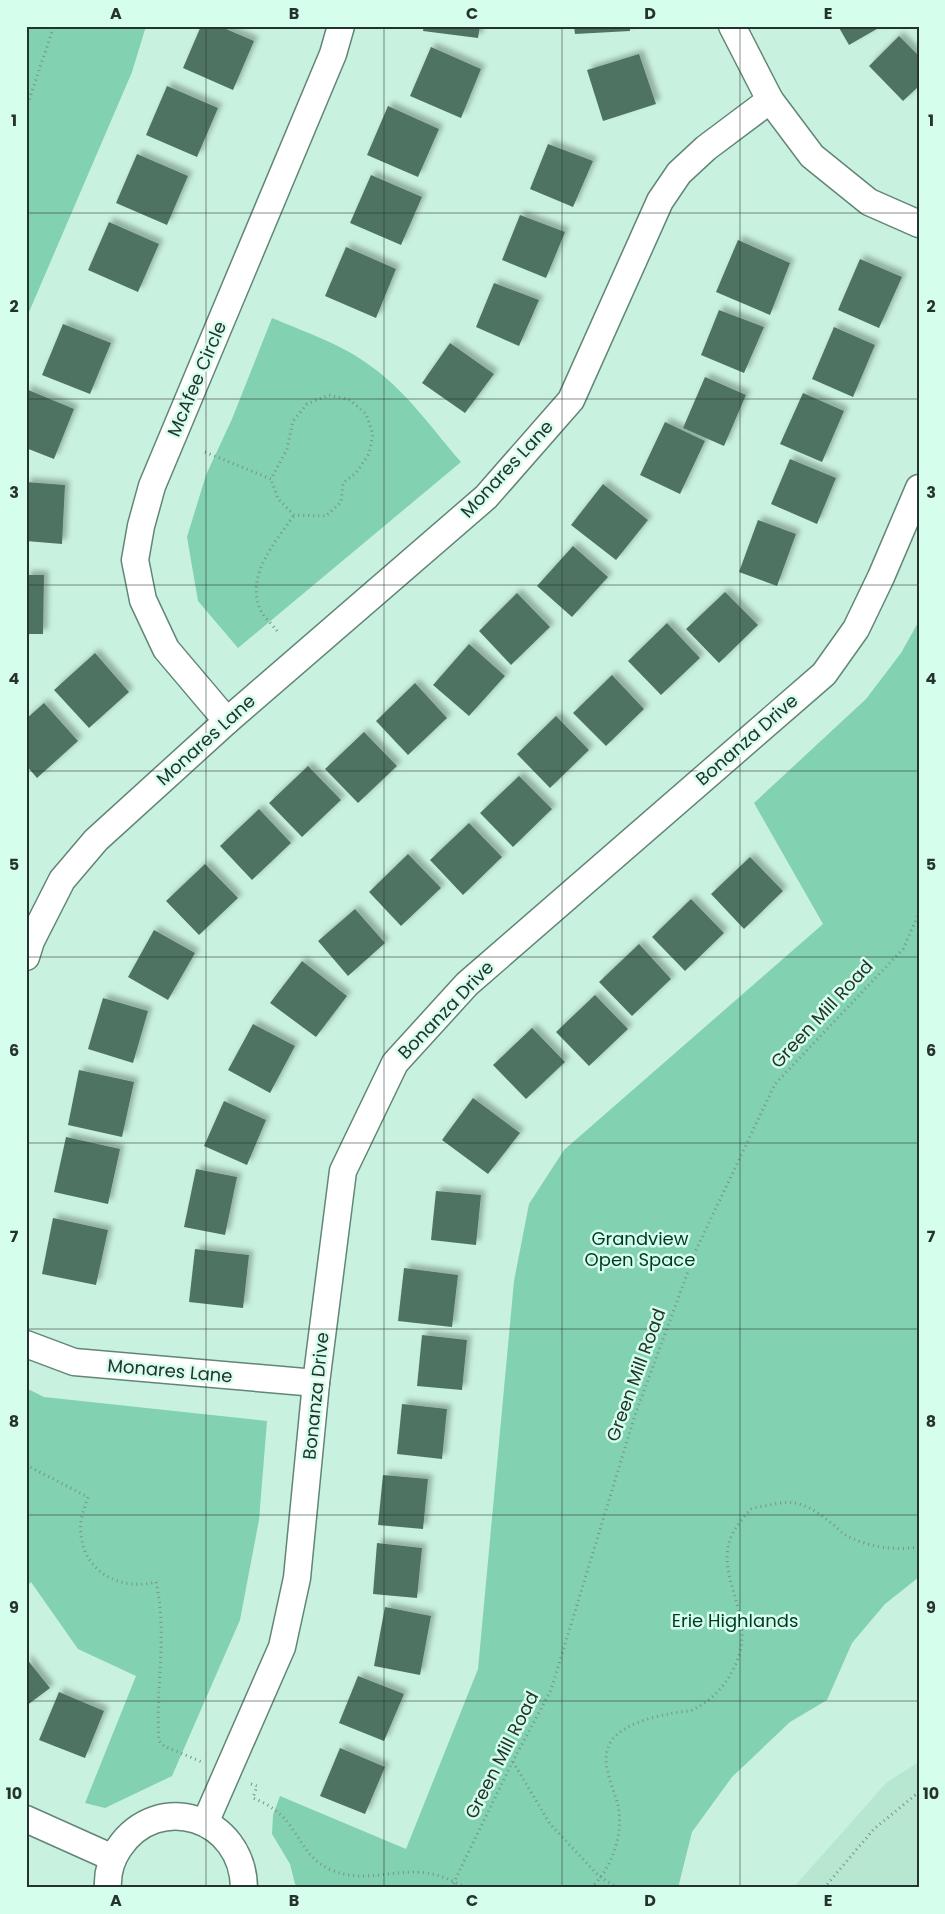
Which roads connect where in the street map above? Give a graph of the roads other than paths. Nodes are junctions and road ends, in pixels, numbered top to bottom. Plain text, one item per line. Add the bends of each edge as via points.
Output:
1 (341, 26) edge
2 (732, 26) edge
3 (770, 100) junction
4 (919, 224) edge
5 (919, 488) edge
6 (226, 722) junction
7 (26, 956) edge
8 (26, 1344) edge
9 (316, 1382) junction
10 (26, 1819) edge
11 (205, 1822) junction
12 (113, 1858) junction
13 (108, 1888) edge
14 (244, 1888) edge

1 - 6 street, McAfee Circle via 329,63 152,486 135,560 143,600 166,649
2 - 3 street
3 - 4 street via 812,156 869,202
3 - 6 street, Monares Lane via 700,154 680,173 660,201 571,400 486,496
5 - 9 street, Bonanza Drive via 856,629 824,674 467,984 395,1063 344,1171
6 - 7 street, Monares Lane via 96,840 62,880
8 - 9 street, Monares Lane via 74,1362
9 - 11 street, Bonanza Drive via 297,1578 282,1647
10 - 12 street
11 - 12 street via 178,1816 151,1820 128,1836
11 - 14 street via 223,1835 237,1852 244,1873
12 - 13 street

